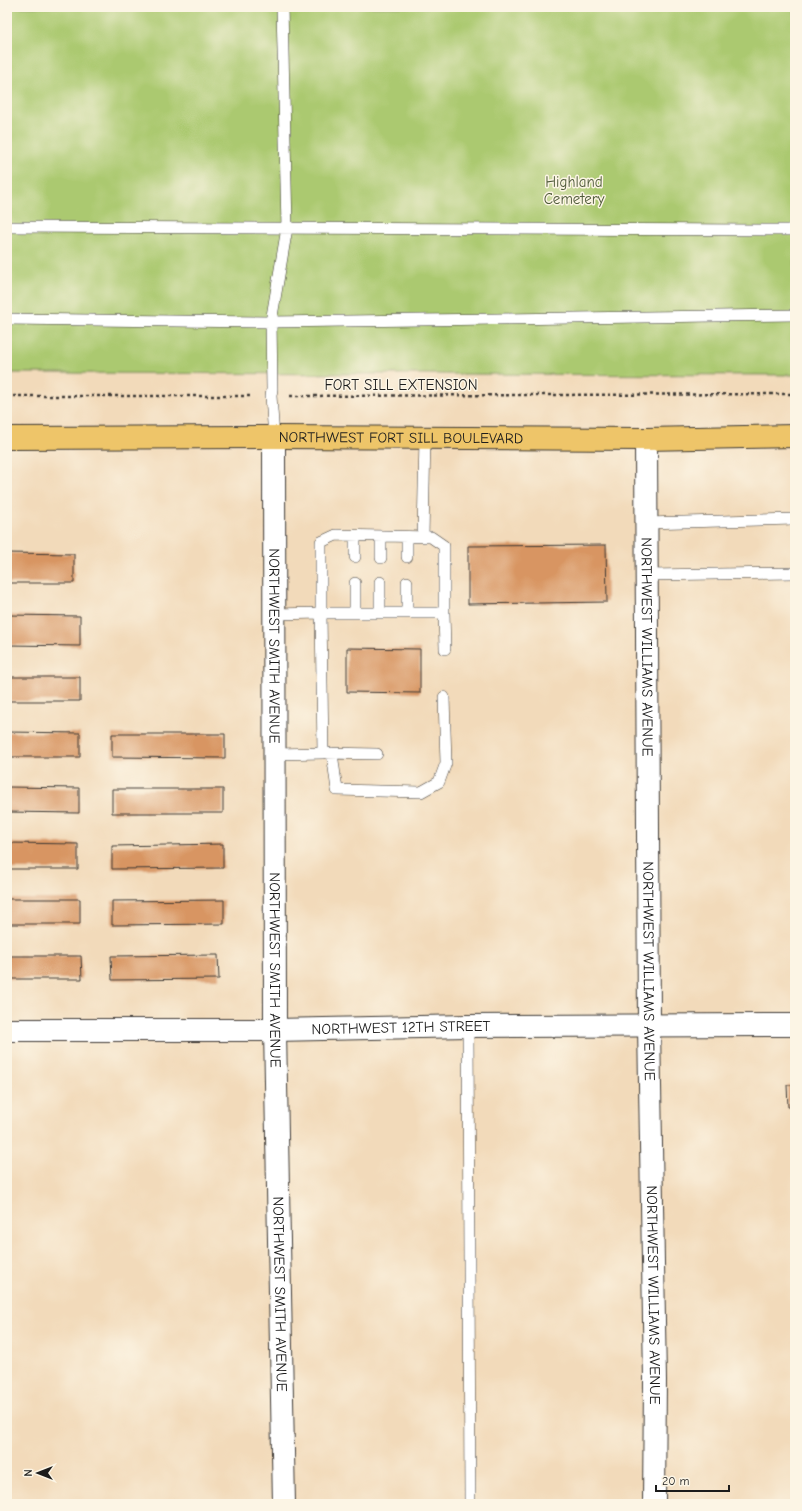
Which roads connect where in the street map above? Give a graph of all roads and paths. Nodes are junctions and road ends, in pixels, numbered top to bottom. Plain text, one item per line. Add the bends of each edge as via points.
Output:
1 (282, 7) edge
2 (7, 227) edge
3 (795, 227) edge
4 (286, 228) junction
5 (795, 315) edge
6 (7, 319) edge
7 (271, 322) junction
8 (795, 394) edge
9 (7, 396) edge
10 (271, 396) junction
11 (795, 436) edge
12 (274, 437) junction
13 (425, 437) junction
14 (7, 438) edge
15 (646, 439) junction
16 (795, 519) edge
17 (646, 523) junction
18 (355, 536) junction
19 (381, 536) junction
20 (407, 537) junction
21 (423, 538) junction
22 (355, 557) dead end
23 (407, 557) dead end
24 (381, 558) dead end
25 (795, 573) edge
26 (647, 575) junction
27 (380, 582) dead end
28 (407, 582) dead end
29 (355, 583) dead end
30 (321, 613) junction
31 (355, 613) junction
32 (380, 613) junction
33 (407, 613) junction
34 (444, 613) junction
35 (274, 614) junction
36 (445, 649) dead end
37 (444, 698) dead end
38 (328, 753) junction
39 (275, 754) junction
40 (377, 754) dead end
41 (795, 1025) edge
42 (468, 1026) junction
43 (649, 1026) junction
44 (7, 1030) edge
45 (275, 1030) junction
46 (284, 1504) edge
47 (470, 1504) edge
48 (654, 1504) edge

1 - 4 lane
2 - 4 lane
3 - 4 lane via 789,230
4 - 7 lane
5 - 7 lane
6 - 7 lane
7 - 10 lane
8 - 10 path, FORT SILL EXTENSION
9 - 10 path, FORT SILL EXTENSION
10 - 12 lane
11 - 15 main road, NORTHWEST FORT SILL BOULEVARD
12 - 13 main road, NORTHWEST FORT SILL BOULEVARD
12 - 14 main road, NORTHWEST FORT SILL BOULEVARD
12 - 35 street, NORTHWEST SMITH AVENUE
13 - 15 main road, NORTHWEST FORT SILL BOULEVARD
13 - 21 lane
15 - 17 street, NORTHWEST WILLIAMS AVENUE
16 - 17 lane
17 - 26 street, NORTHWEST WILLIAMS AVENUE
18 - 19 lane
18 - 22 lane
18 - 30 lane via 336,535 321,542
19 - 20 lane
19 - 24 lane
20 - 21 lane
20 - 23 lane
21 - 34 lane via 431,538 444,546
25 - 26 lane
26 - 43 street, NORTHWEST WILLIAMS AVENUE
27 - 32 lane
28 - 33 lane
29 - 31 lane
30 - 31 lane
30 - 35 lane
30 - 38 lane
31 - 32 lane
32 - 33 lane
33 - 34 lane
34 - 36 lane
35 - 39 street, NORTHWEST SMITH AVENUE
37 - 38 lane via 446,763 439,782 421,792 337,790
38 - 39 lane
38 - 40 lane
39 - 45 street, NORTHWEST SMITH AVENUE
41 - 43 street, NORTHWEST 12TH STREET
42 - 43 street, NORTHWEST 12TH STREET
42 - 45 street, NORTHWEST 12TH STREET
42 - 47 lane
43 - 48 street, NORTHWEST WILLIAMS AVENUE via 655,1380
44 - 45 street, NORTHWEST 12TH STREET
45 - 46 street, NORTHWEST SMITH AVENUE

